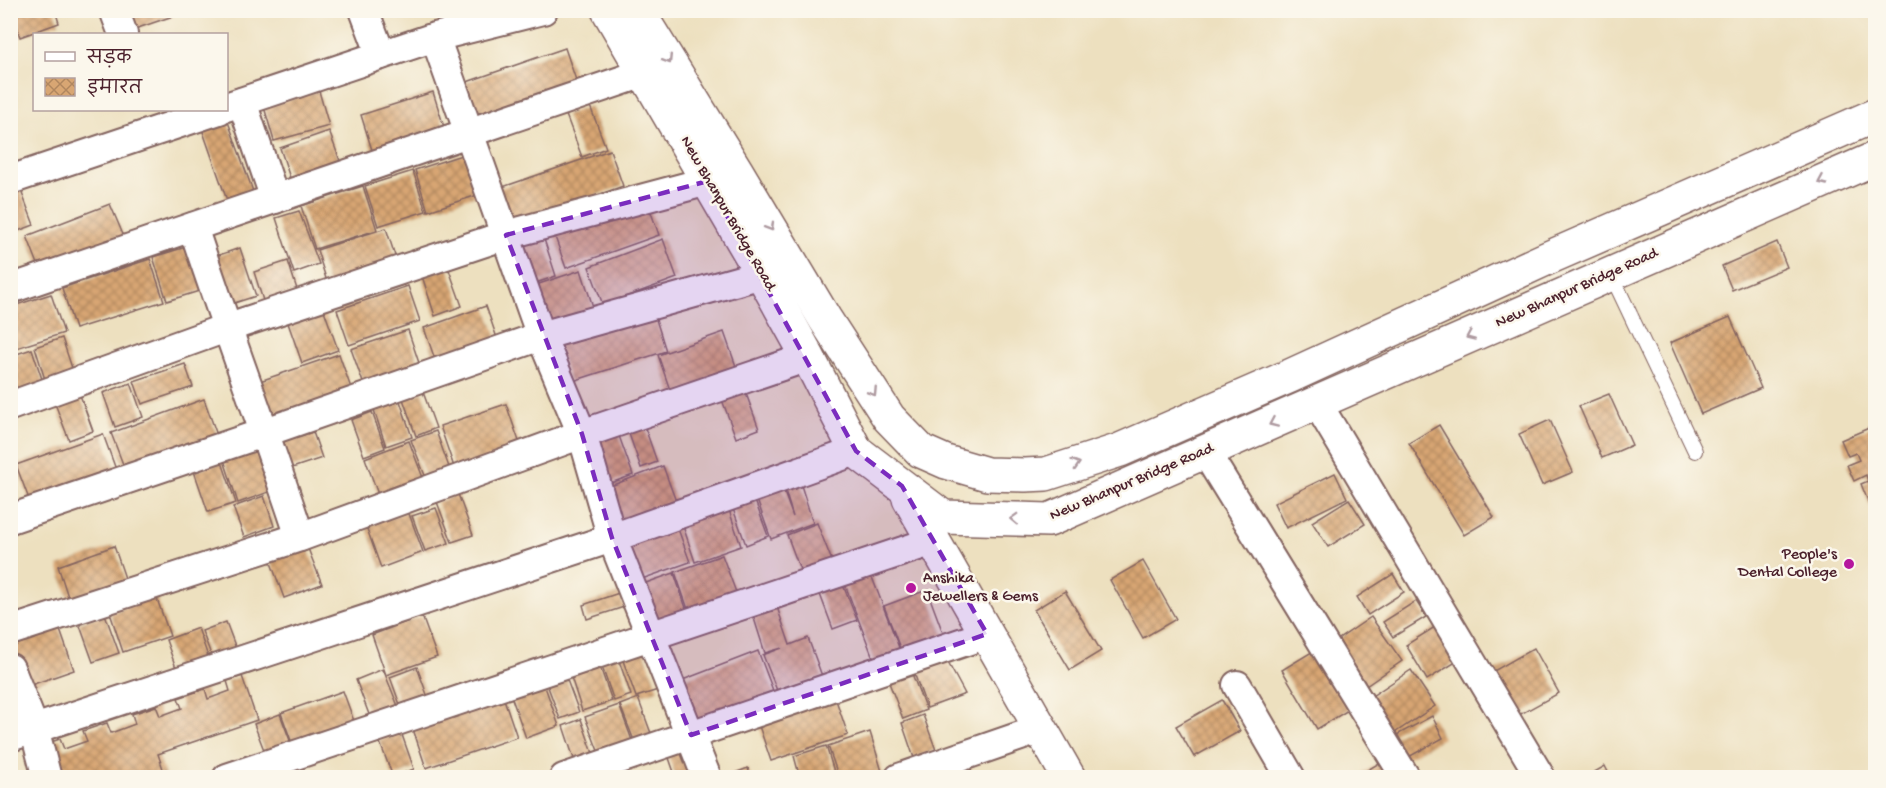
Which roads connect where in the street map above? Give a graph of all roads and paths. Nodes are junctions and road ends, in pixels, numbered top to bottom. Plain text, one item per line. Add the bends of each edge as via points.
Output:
1 (114, 10) edge
2 (364, 10) edge
3 (543, 10) edge
4 (608, 10) edge
5 (637, 10) edge
6 (123, 33) edge
7 (435, 37) junction
8 (381, 55) junction
9 (644, 73) junction
10 (229, 106) edge
11 (214, 111) edge
12 (1875, 115) edge
13 (470, 133) junction
14 (1875, 158) edge
15 (10, 180) edge
16 (708, 181) junction
17 (275, 199) junction
18 (193, 227) junction
19 (506, 235) junction
20 (762, 274) junction
21 (1611, 274) junction
22 (10, 289) edge
23 (226, 328) junction
24 (541, 336) junction
25 (808, 357) junction
26 (1317, 403) junction
27 (10, 406) edge
28 (266, 432) junction
29 (582, 434) junction
30 (856, 451) junction
31 (1695, 451) dead end
32 (1206, 453) junction
33 (902, 486) junction
34 (10, 519) edge
35 (300, 537) junction
36 (612, 538) junction
37 (933, 541) junction
38 (10, 631) edge
39 (987, 634) junction
40 (650, 635) junction
41 (10, 668) edge
42 (1237, 685) dead end
43 (1041, 729) junction
44 (22, 732) edge
45 (691, 735) junction
46 (47, 777) edge
47 (227, 777) edge
48 (564, 777) edge
49 (707, 777) edge
50 (898, 777) edge
51 (1069, 777) edge
52 (1291, 777) edge
53 (1406, 777) edge
54 (1541, 777) edge

1 - 6 street
2 - 8 street
3 - 7 street
4 - 9 street, New Bhanpur Bridge Road
5 -> 12 street, New Bhanpur Bridge Road via 825,319 890,418 921,451 987,474 1046,474 1120,450
7 - 8 street
7 - 13 street
8 - 10 street
9 - 13 street
9 - 16 street, New Bhanpur Bridge Road
10 - 17 street
11 - 15 street
13 - 17 street
13 - 19 street
14 -> 21 street, New Bhanpur Bridge Road
16 - 19 street
16 - 20 street, New Bhanpur Bridge Road
17 - 18 street
18 - 22 street
18 - 23 street
19 - 23 street
19 - 24 street
20 - 24 street
20 - 25 street, New Bhanpur Bridge Road
21 -> 26 street, New Bhanpur Bridge Road
21 - 31 lane
23 - 27 street
23 - 28 street
24 - 28 street
24 - 29 street
25 - 29 street
25 - 30 street, New Bhanpur Bridge Road
26 -> 32 street, New Bhanpur Bridge Road
26 - 54 street
28 - 34 street
28 - 35 street
29 - 35 street
29 - 36 street
30 - 33 street, New Bhanpur Bridge Road
30 - 36 street
32 -> 33 street, New Bhanpur Bridge Road via 1049,520 943,517
32 - 53 street
33 - 37 street
35 - 38 street
36 - 40 street
36 - 44 street
37 - 39 street
37 - 40 street
39 - 43 street
39 - 45 street
40 - 45 street
40 - 47 street
41 - 44 street
42 - 52 street
43 - 50 street
43 - 51 street
44 - 46 street
45 - 48 street
45 - 49 street

